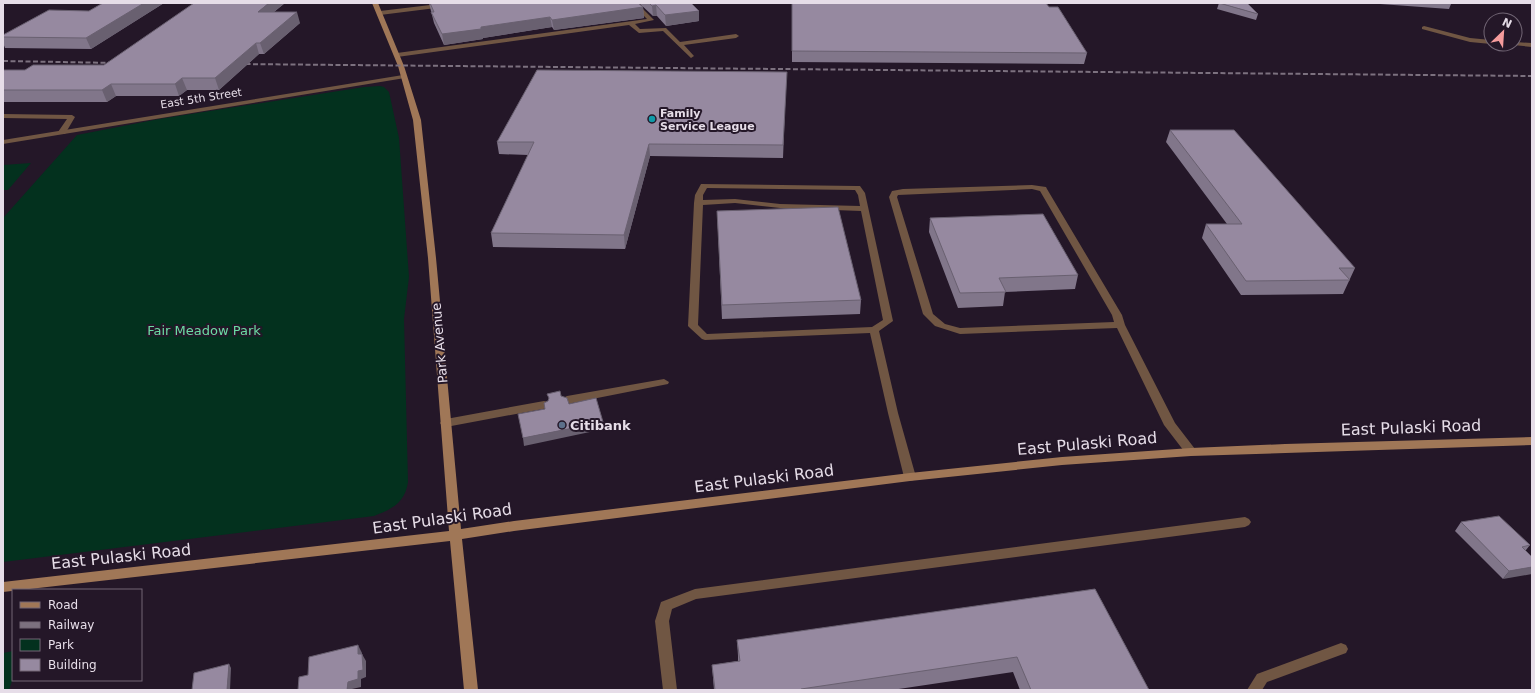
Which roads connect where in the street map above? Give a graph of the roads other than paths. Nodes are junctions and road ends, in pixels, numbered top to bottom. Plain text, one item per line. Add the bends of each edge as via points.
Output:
1 (375, 3) edge
2 (456, 3) edge
3 (634, 3) edge
4 (380, 13) junction
5 (631, 23) junction
6 (1424, 28) dead end
7 (736, 36) dead end
8 (1483, 41) edge
9 (680, 44) junction
10 (397, 55) junction
11 (691, 56) dead end
12 (403, 77) junction
13 (3, 116) edge
14 (62, 132) junction
15 (3, 142) edge
16 (698, 203) junction
17 (865, 209) junction
18 (1120, 325) junction
19 (874, 330) junction
20 (664, 382) dead end
21 (567, 400) edge
22 (544, 405) edge
23 (446, 423) junction
24 (1532, 441) edge
25 (1191, 452) junction
26 (910, 477) junction
27 (1245, 522) dead end
28 (456, 535) junction
29 (3, 587) edge
30 (1341, 650) dead end
31 (471, 690) edge
32 (670, 690) edge
33 (1254, 690) edge

1 - 4 main road, Park Avenue
2 - 4 street
3 - 5 street via 650,20
4 - 10 main road, Park Avenue
5 - 9 street via 639,31 664,29
5 - 10 street
6 - 8 street
7 - 9 street
9 - 11 street
10 - 12 main road, Park Avenue
12 - 14 street, East 5th Street
12 - 23 main road, Park Avenue via 417,120
13 - 14 street via 72,117
14 - 15 street, East 5th Street
16 - 17 street via 735,201 780,206
16 - 17 street via 704,186 857,188 862,195
16 - 19 street via 693,326 705,337
17 - 19 street via 888,321
18 - 18 street via 1117,314 1043,189 1032,187 895,193 893,197 928,314 934,323 960,331
18 - 25 street via 1170,425
19 - 26 street
20 - 21 street
22 - 23 street
23 - 28 main road, Park Avenue
24 - 25 main road, East Pulaski Road
25 - 26 main road, East Pulaski Road via 1062,461
26 - 28 main road, East Pulaski Road
27 - 32 street via 695,594 666,606 662,621
28 - 29 main road, East Pulaski Road
28 - 31 main road, Park Avenue
30 - 33 street via 1262,678

